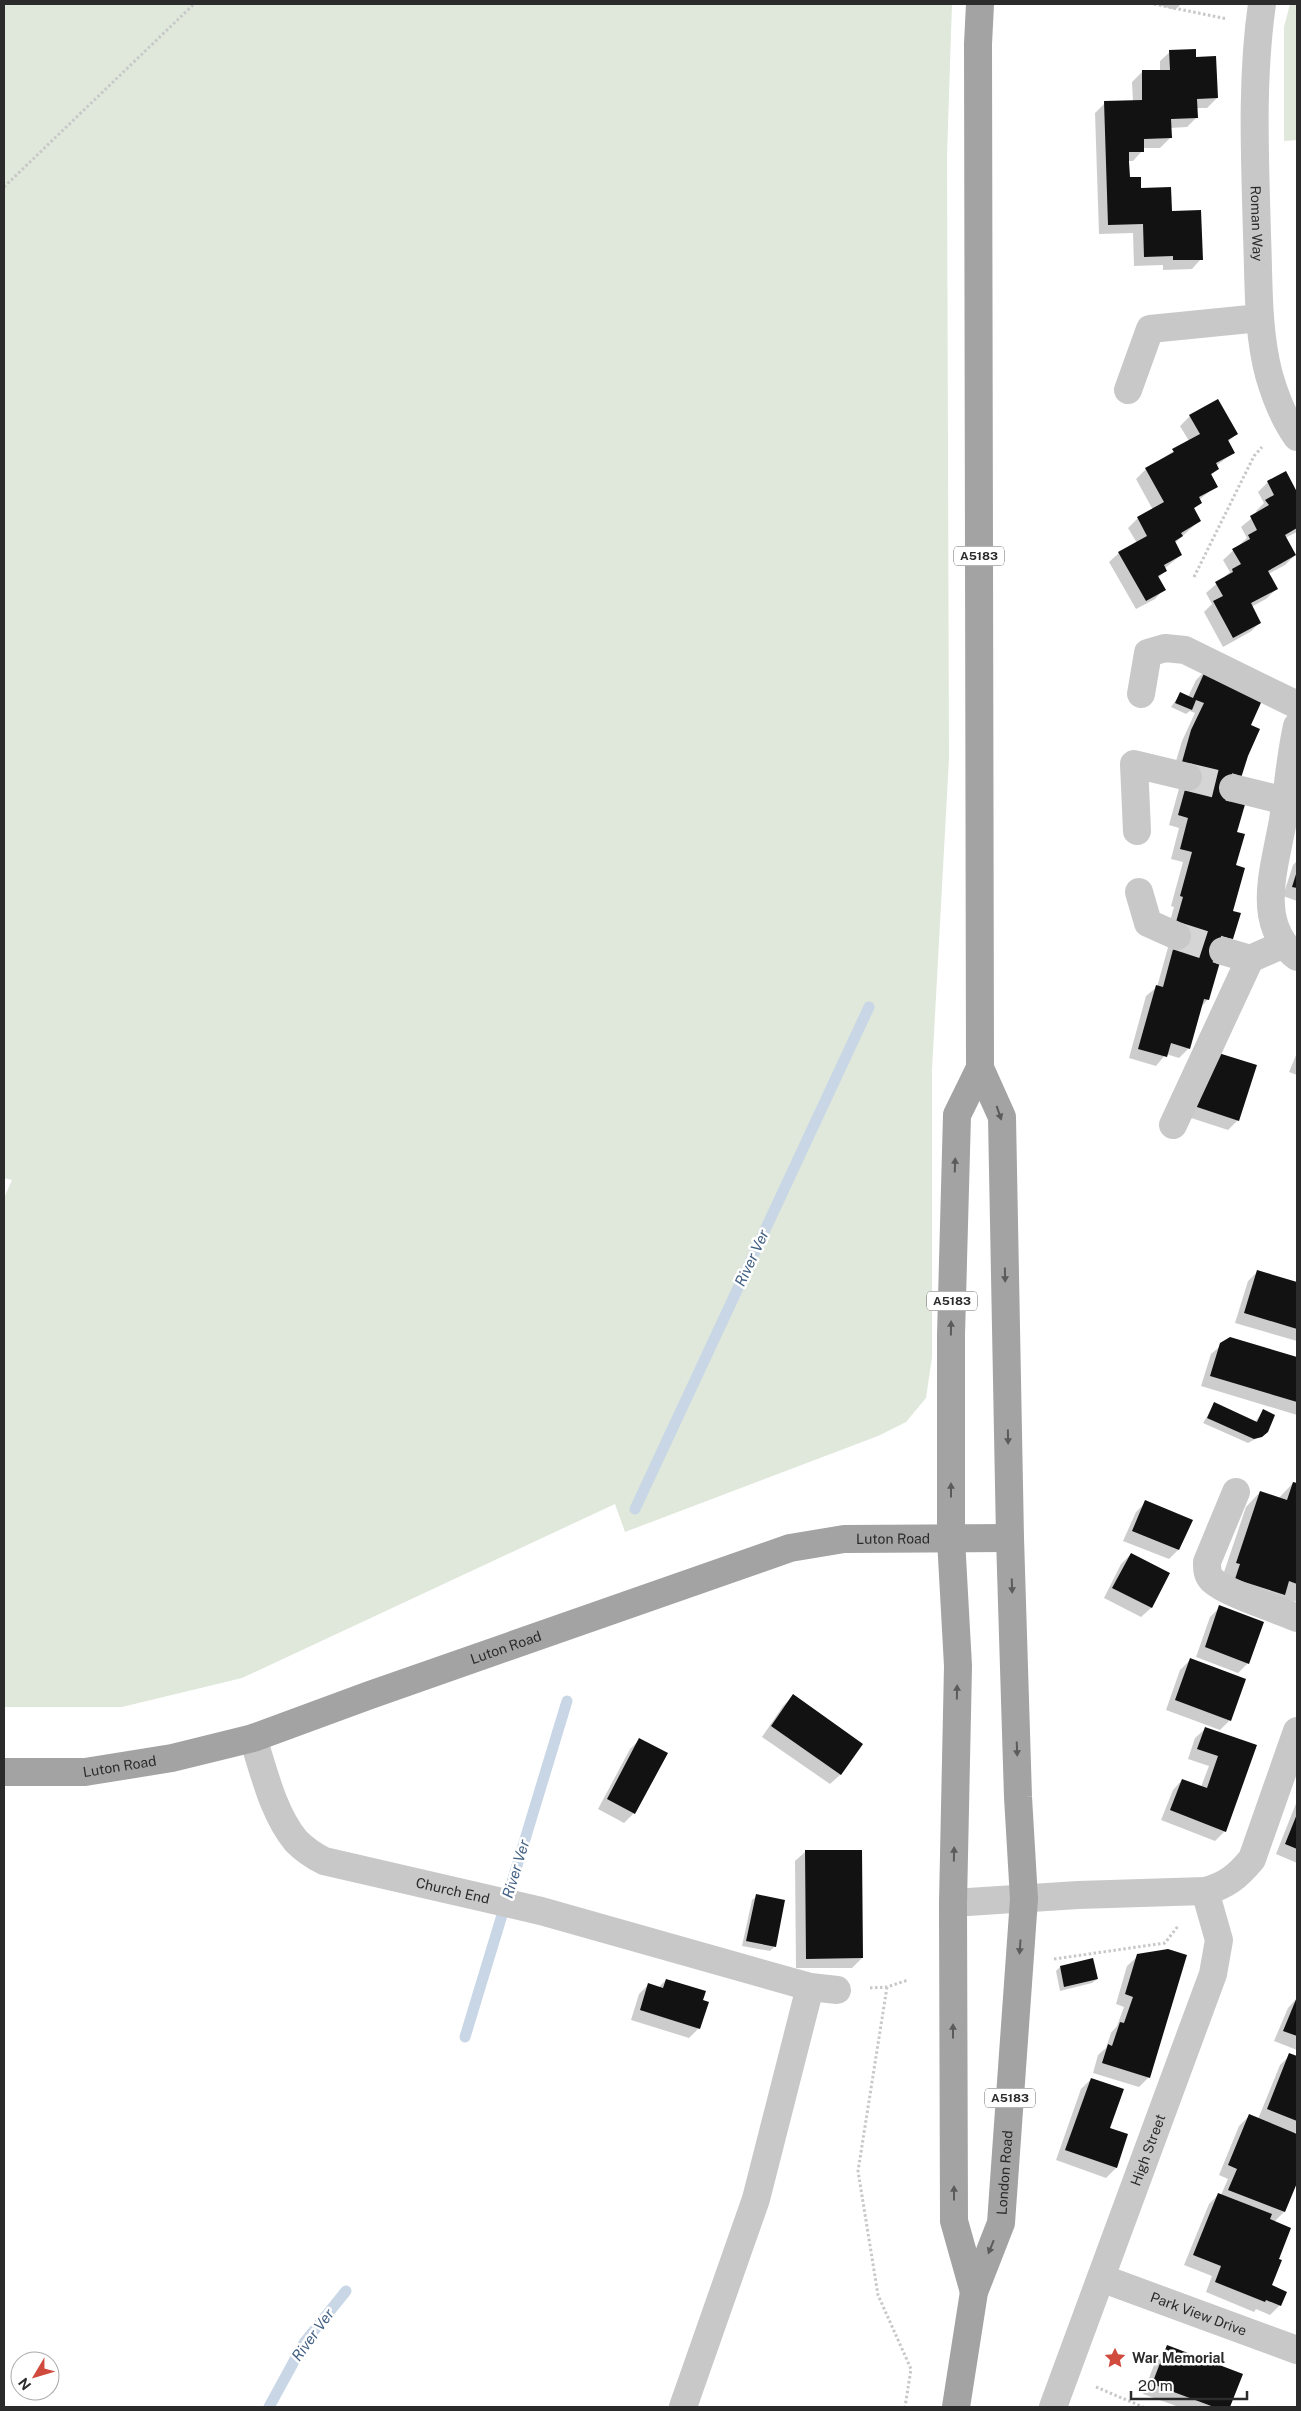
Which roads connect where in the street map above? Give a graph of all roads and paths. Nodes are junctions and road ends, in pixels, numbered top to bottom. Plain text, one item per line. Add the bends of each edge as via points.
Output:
1 (194, 4) edge
2 (980, 4) edge
3 (1262, 4) edge
4 (4, 187) edge
5 (1260, 318) junction
6 (1128, 390) dead end
7 (1294, 433) edge
8 (1194, 577) dead end
9 (1141, 694) dead end
10 (1297, 706) edge
11 (1297, 726) edge
12 (1188, 777) tunnel mouth
13 (1234, 788) tunnel mouth
14 (1286, 801) junction
15 (1137, 831) dead end
16 (1139, 892) dead end
17 (1178, 936) tunnel mouth
18 (1223, 951) tunnel mouth
19 (1291, 951) edge
20 (1250, 959) junction
21 (980, 1068) junction
22 (1173, 1125) dead end
23 (1236, 1492) dead end
24 (1010, 1538) junction
25 (951, 1539) junction
26 (1297, 1618) edge
27 (1297, 1731) edge
28 (253, 1738) junction
29 (4, 1772) edge
30 (1205, 1891) junction
31 (1024, 1899) junction
32 (953, 1903) junction
33 (1054, 1959) dead end
34 (810, 1987) junction
35 (887, 1987) dead end
36 (837, 1990) dead end
37 (1101, 2278) junction
38 (974, 2292) junction
39 (1297, 2350) edge
40 (1066, 2374) junction
41 (682, 2407) edge
42 (905, 2407) edge
43 (956, 2407) edge
44 (1053, 2407) edge
45 (1143, 2407) edge

1 - 4 path
2 - 21 main road, A5183
3 - 5 street, Roman Way via 1254,128
5 - 6 street via 1150,329
5 - 7 street, Roman Way via 1269,373
7 - 8 path via 1267,441 1254,456
9 - 10 street via 1148,653 1166,648 1185,650
11 - 14 street
12 - 15 street via 1134,764
13 - 14 street
14 - 19 street via 1271,897 1277,930
16 - 17 street via 1148,923
18 - 20 street
19 - 20 street
20 - 22 street
21 -> 24 main road, A5183 via 1002,1116
25 -> 21 main road, A5183 via 951,1335 957,1115
23 - 26 street via 1207,1562 1208,1572 1213,1580 1227,1589
24 - 25 main road, Luton Road
24 -> 31 main road, A5183
25 - 28 main road, Luton Road via 844,1539 790,1548
32 -> 25 main road, A5183 via 958,1666
27 - 30 street via 1252,1859 1238,1876 1218,1888
28 - 29 main road, Luton Road via 172,1758 85,1772
28 - 34 street, Church End via 271,1794 285,1823 296,1841 324,1861 541,1912
30 - 31 street
30 - 33 path via 1165,1943
30 - 37 street, High Street via 1219,1940 1218,1955
31 - 32 street
31 -> 38 main road, London Road / A5183 via 1001,2223
38 -> 32 main road, London Road / A5183 via 954,2221
34 - 36 street, Church End
34 - 41 street via 756,2199
35 - 42 path via 858,2171 878,2296 911,2369
37 - 39 street, Park View Drive
37 - 40 street, High Street
38 - 43 main road, London Road / A5183
40 - 44 street, High Street
40 - 45 path

